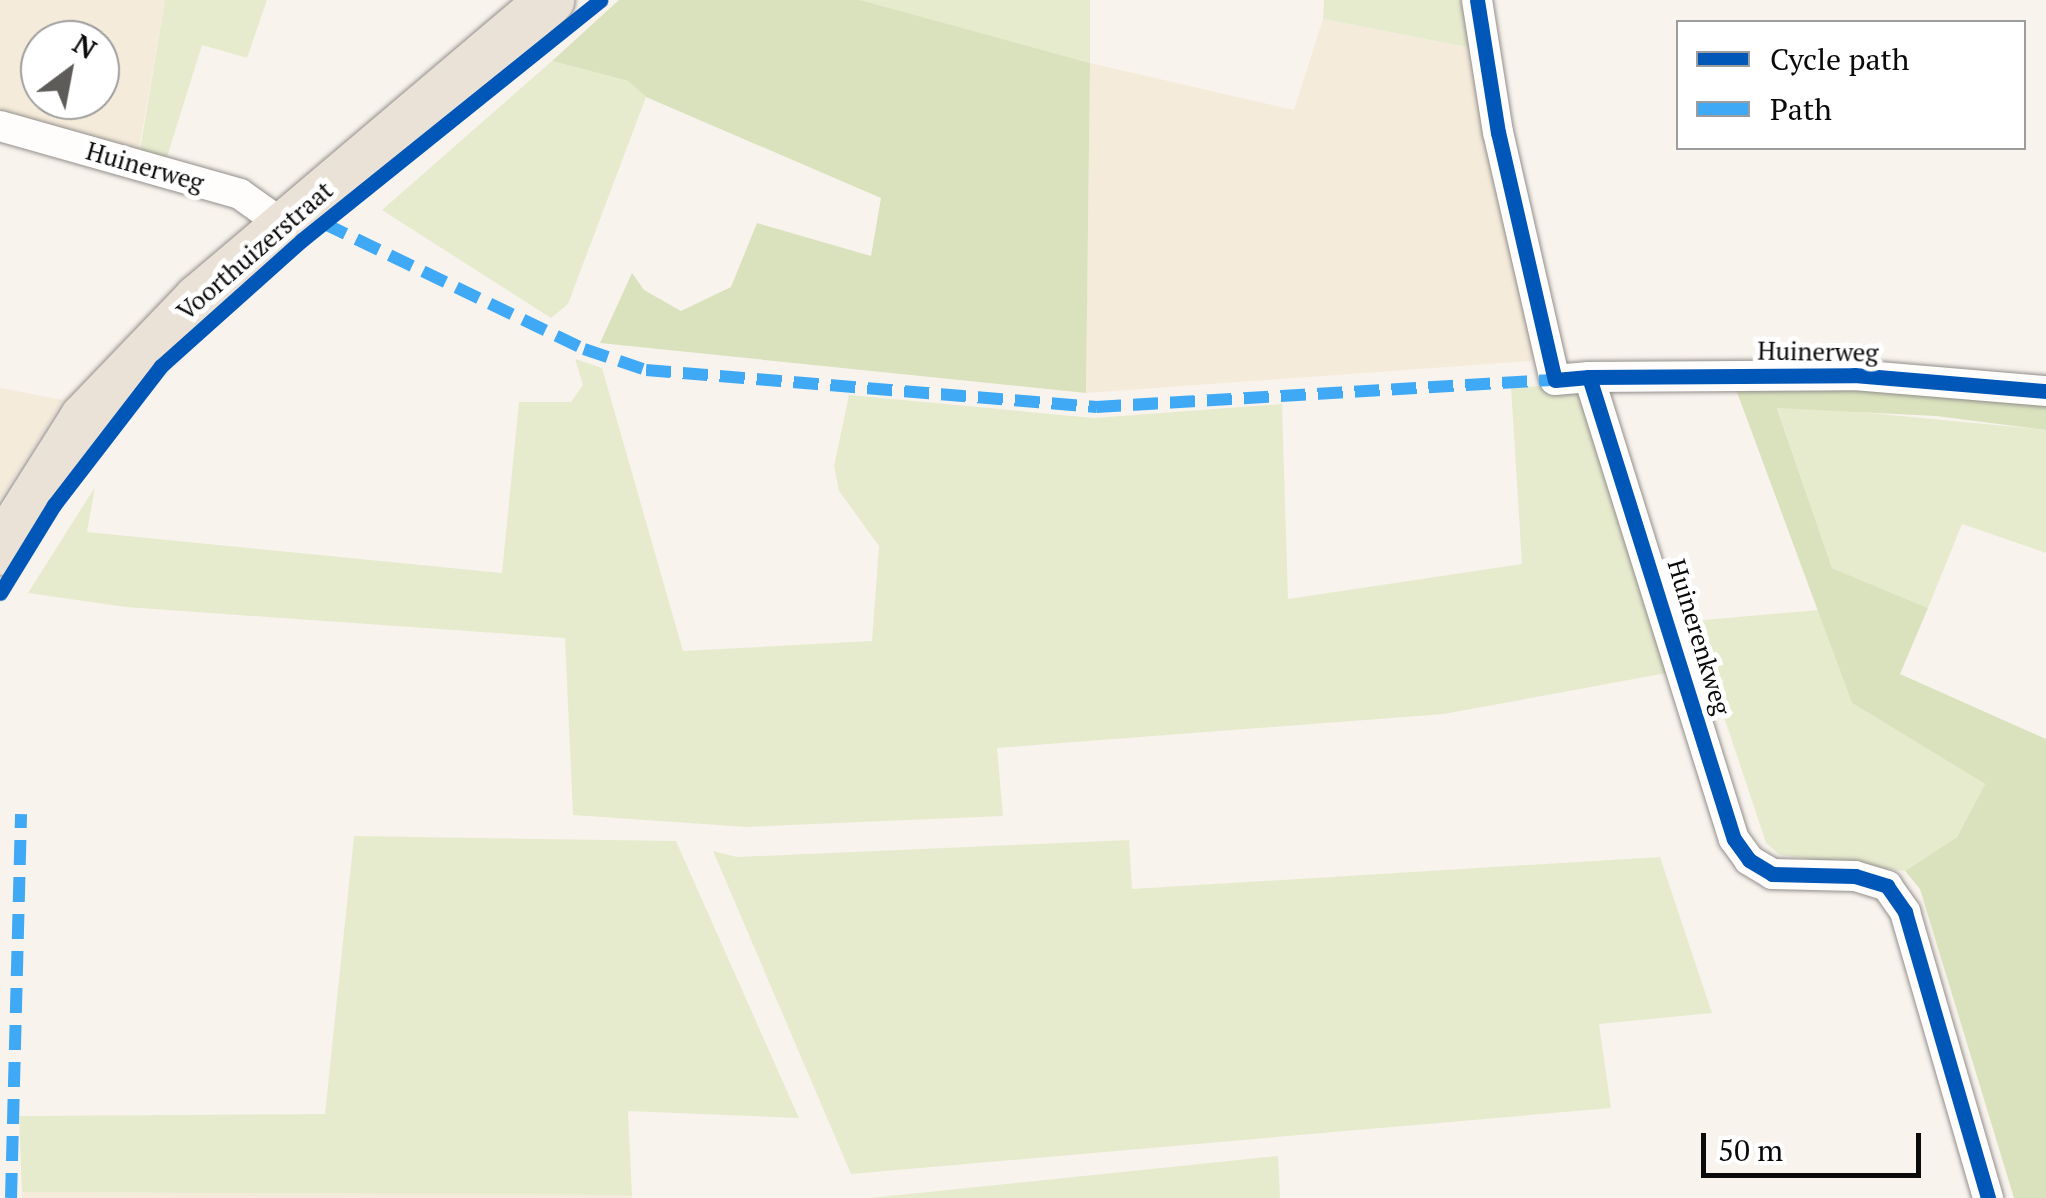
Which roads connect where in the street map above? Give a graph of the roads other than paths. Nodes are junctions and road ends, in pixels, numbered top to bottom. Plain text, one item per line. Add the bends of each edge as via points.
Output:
1 (550, 0) edge
2 (1476, 0) edge
3 (0, 126) edge
4 (303, 218) junction
5 (1589, 377) junction
6 (2046, 391) edge
7 (0, 551) edge
8 (1988, 1198) edge

1 - 4 main road, Voorthuizerstraat
2 - 5 street via 1498,132 1555,380
3 - 4 street, Huinerweg
4 - 7 main road, Voorthuizerstraat via 198,299 84,418
5 - 6 street, Huinerweg via 1854,375
5 - 8 street, Huinerenkweg via 1734,839 1749,860 1772,874 1855,876 1886,886 1905,912

